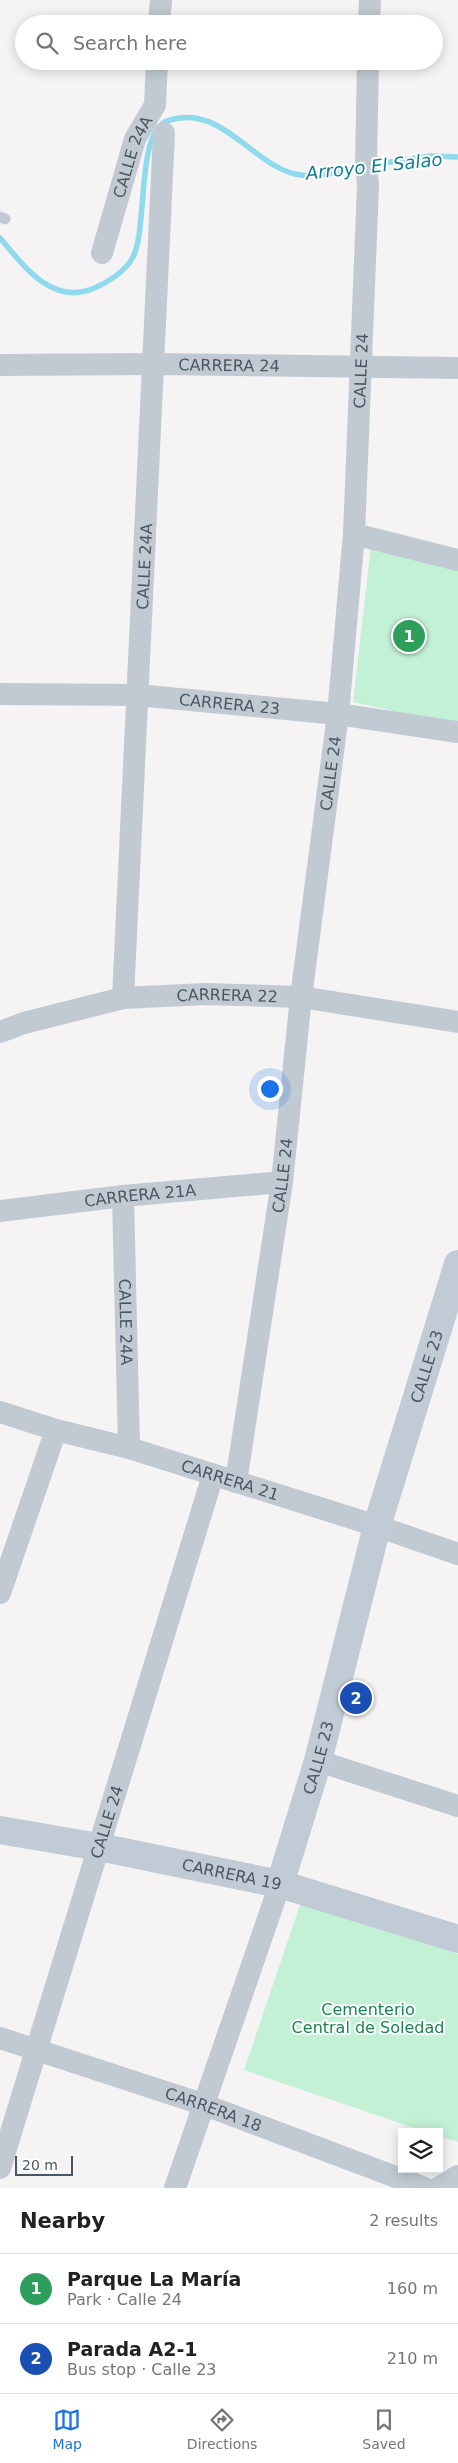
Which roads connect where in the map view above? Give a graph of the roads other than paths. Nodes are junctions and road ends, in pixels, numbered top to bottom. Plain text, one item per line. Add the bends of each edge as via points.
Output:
1 (161, 0) edge
2 (370, 0) edge
3 (160, 15) edge
4 (369, 15) edge
5 (157, 70) edge
6 (368, 70) edge
7 (164, 133) dead end
8 (102, 253) dead end
9 (155, 364) junction
10 (0, 365) edge
11 (362, 367) junction
12 (458, 368) edge
13 (354, 534) junction
14 (458, 560) edge
15 (0, 694) edge
16 (137, 695) junction
17 (338, 714) junction
18 (458, 732) edge
19 (301, 997) junction
20 (123, 998) junction
21 (458, 1022) edge
22 (0, 1032) edge
23 (282, 1182) junction
24 (123, 1196) junction
25 (0, 1211) edge
26 (458, 1264) edge
27 (0, 1412) edge
28 (56, 1430) junction
29 (129, 1448) junction
30 (213, 1475) junction
31 (236, 1482) junction
32 (377, 1526) junction
33 (458, 1554) edge
34 (0, 1593) edge
35 (318, 1761) junction
36 (458, 1806) edge
37 (0, 1830) edge
38 (99, 1847) junction
39 (280, 1884) junction
40 (458, 1939) edge
41 (0, 2038) edge
42 (36, 2049) junction
43 (204, 2105) junction
44 (0, 2168) edge
45 (458, 2176) edge
46 (175, 2188) edge
47 (425, 2188) edge
48 (438, 2188) edge

1 - 3 street
2 - 4 street
5 - 8 street, CALLE 24A via 155,105 135,139
6 - 11 street, CALLE 24
7 - 9 street, CALLE 24A
9 - 10 street, CARRERA 24
9 - 11 street, CARRERA 24
9 - 16 street, CALLE 24A
11 - 12 street, CARRERA 24
11 - 13 street, CALLE 24
13 - 14 street
13 - 17 street, CALLE 24
15 - 16 street, CARRERA 23
16 - 17 street, CARRERA 23
16 - 20 street, CALLE 24A
17 - 18 street, CARRERA 23
17 - 19 street, CALLE 24
19 - 20 street, CARRERA 22 via 206,994
19 - 21 street, CARRERA 22
19 - 23 street, CALLE 24
20 - 22 street, CARRERA 22
23 - 24 street, CARRERA 21A
23 - 31 street, CALLE 24
24 - 25 street, CARRERA 21A
24 - 29 street, CALLE 24A
26 - 32 street, CALLE 23
27 - 28 street, CARRERA 21
28 - 29 street, CARRERA 21
28 - 34 street
29 - 30 street, CARRERA 21
30 - 31 street, CARRERA 21
30 - 38 street, CALLE 24
31 - 32 street, CARRERA 21
32 - 33 street, CARRERA 21
32 - 35 street, CALLE 23
35 - 36 street
35 - 39 street, CALLE 23
37 - 38 street, CARRERA 19
38 - 39 street, CARRERA 19
38 - 42 street, CALLE 24
39 - 40 street, CARRERA 19
39 - 43 street, CALLE 23
41 - 42 street, CARRERA 18
42 - 43 street, CARRERA 18
42 - 44 street, CALLE 24
43 - 46 street, CALLE 23
43 - 47 street, CARRERA 18
45 - 48 street

